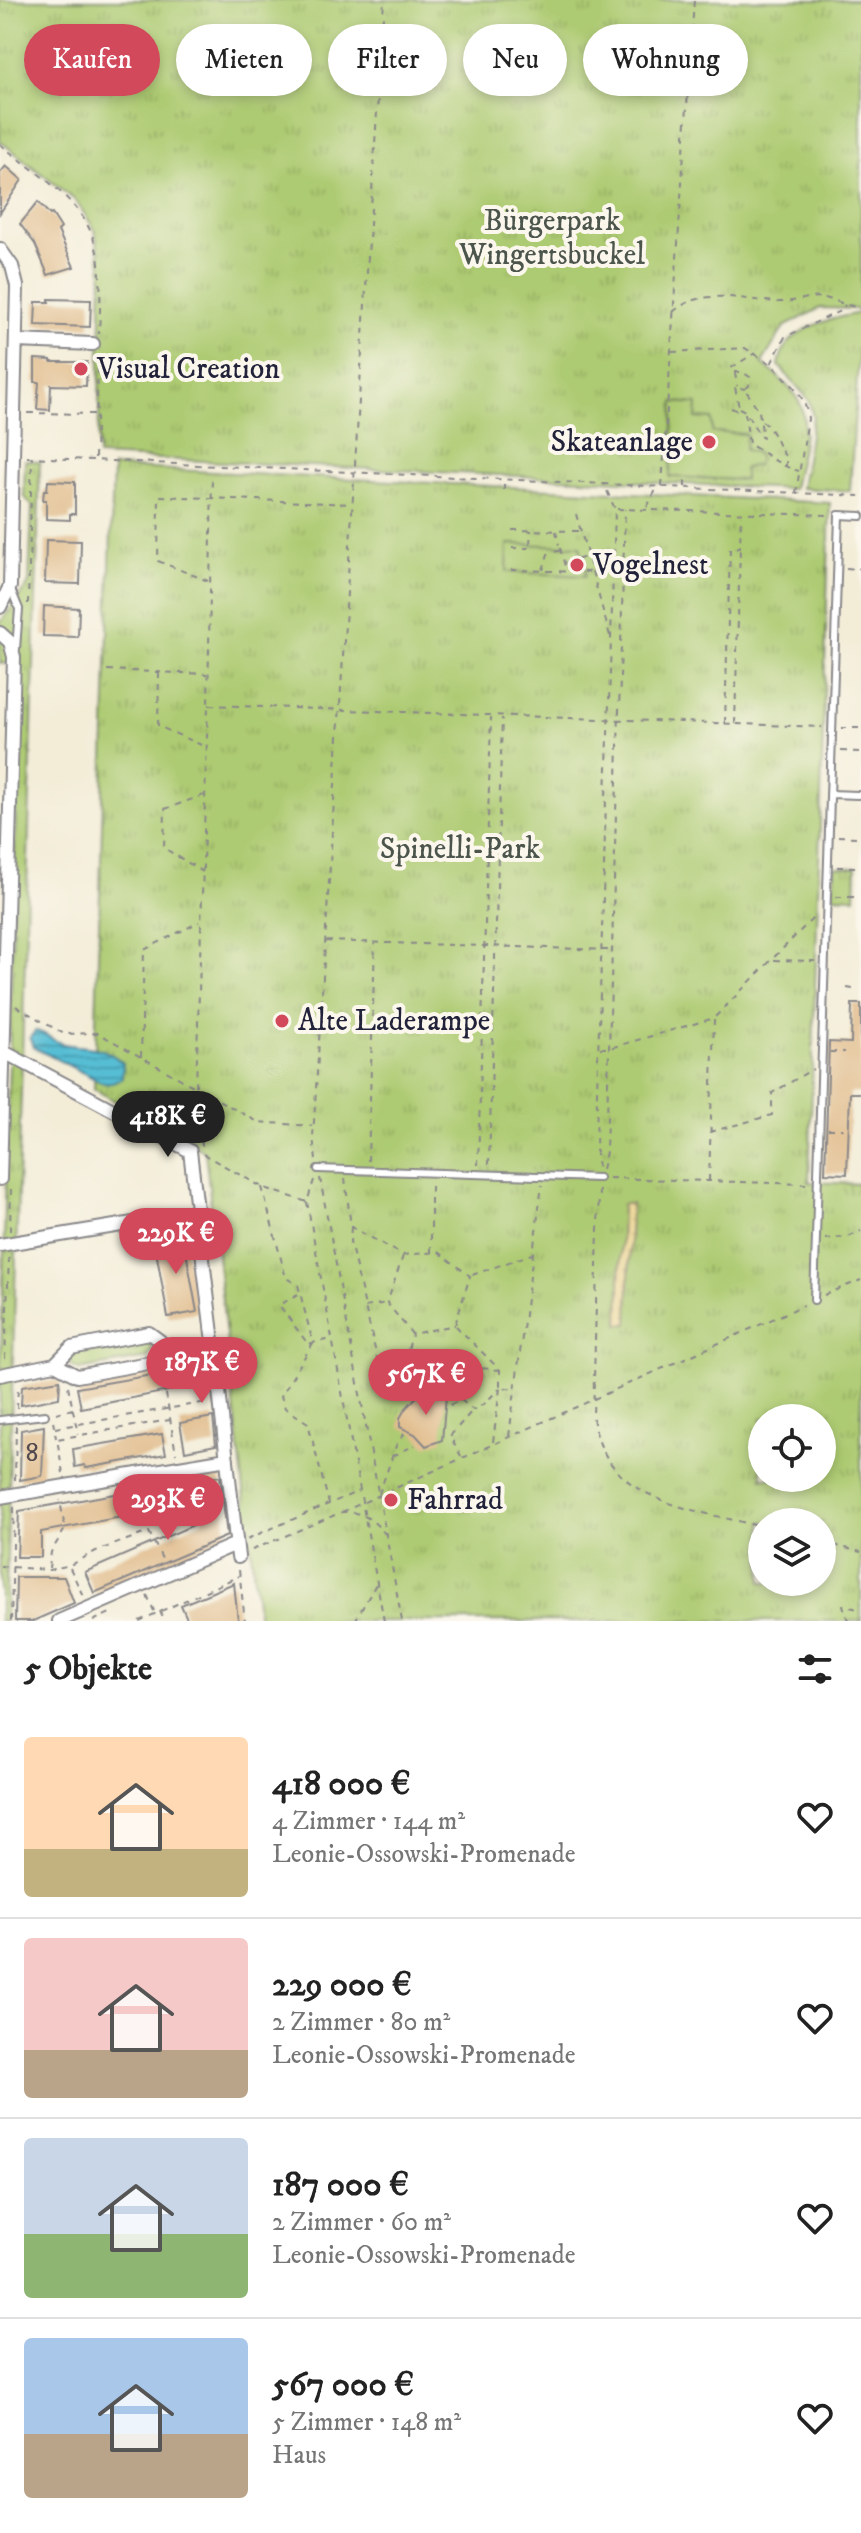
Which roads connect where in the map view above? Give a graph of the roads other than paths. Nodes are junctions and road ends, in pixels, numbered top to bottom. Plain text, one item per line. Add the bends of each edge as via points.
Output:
1 (0, 249) edge
2 (16, 341) junction
3 (93, 344) dead end
4 (0, 412) edge
5 (15, 412) junction
6 (861, 516) edge
7 (10, 586) junction
8 (0, 607) edge
9 (0, 633) edge
10 (14, 657) junction
11 (830, 794) junction
12 (858, 795) dead end
13 (9, 1055) junction
14 (318, 1169) road end
15 (599, 1178) road end
16 (6, 1180) edge
17 (200, 1212) junction
18 (5, 1244) edge
19 (814, 1300) road end
20 (55, 1364) junction
21 (2, 1375) edge
22 (45, 1415) dead end
23 (0, 1420) edge
24 (227, 1459) junction
25 (0, 1497) edge
26 (59, 1621) edge

1 - 2 street via 16,276
2 - 3 street
2 - 5 street
4 - 5 street
5 - 7 street
6 - 11 lane via 839,515
7 - 8 street
7 - 10 lane via 19,609
9 - 10 street via 10,642
10 - 13 street
11 - 12 lane
11 - 19 lane
13 - 16 street
13 - 17 street via 190,1151
14 - 15 lane
17 - 18 street
17 - 24 street via 208,1340
20 - 20 street via 71,1348 149,1333 160,1341 154,1362 77,1376
20 - 21 street
22 - 23 lane
24 - 25 street
24 - 26 street via 237,1550 168,1572

